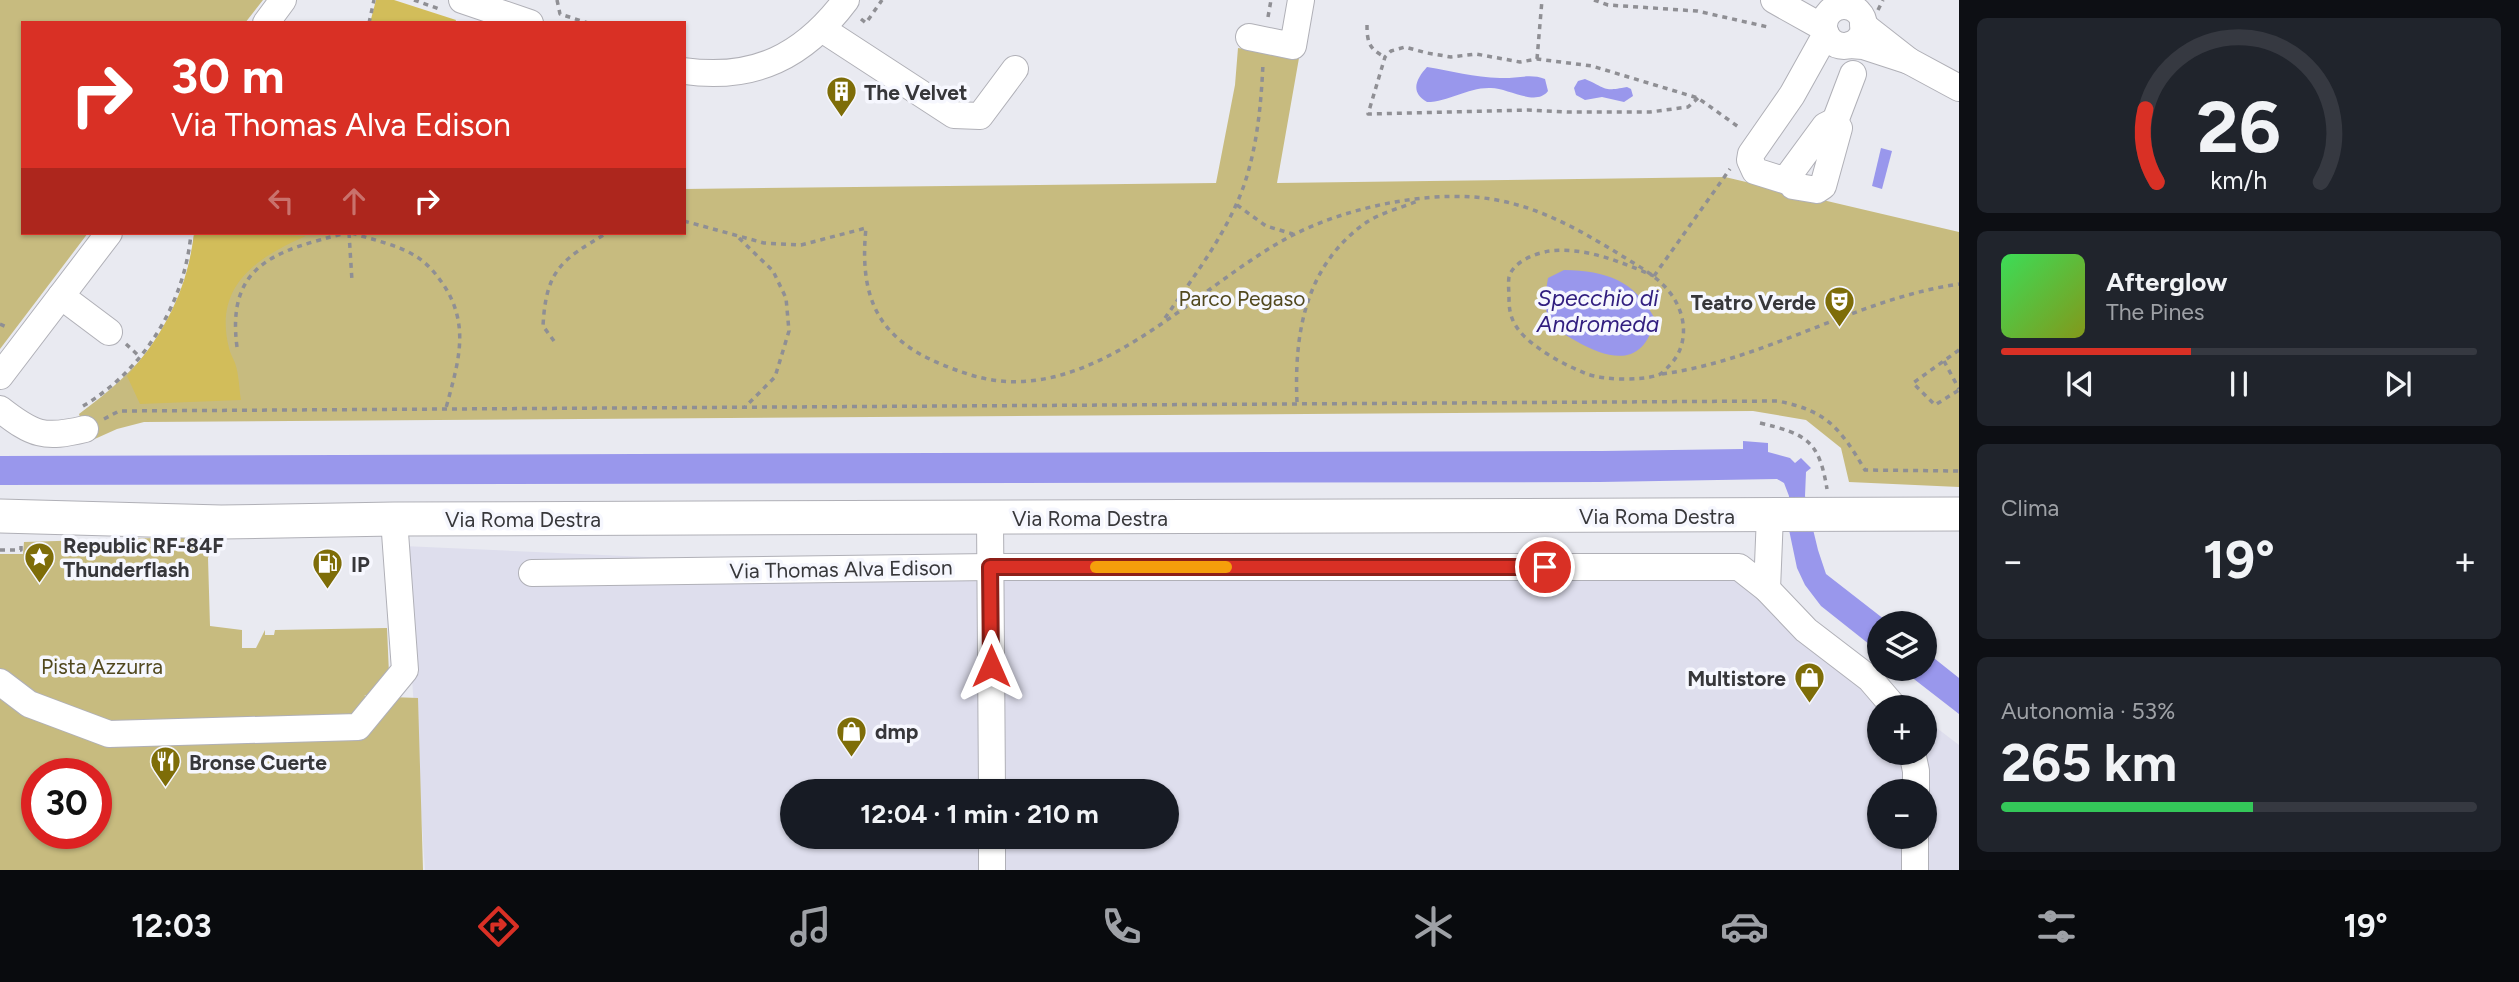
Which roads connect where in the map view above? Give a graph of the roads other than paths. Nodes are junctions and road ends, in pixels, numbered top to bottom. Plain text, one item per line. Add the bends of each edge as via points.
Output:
1 (283, 0) edge
2 (462, 0) edge
3 (846, 0) edge
4 (1301, 0) edge
5 (1788, 0) edge
6 (1772, 10) edge
7 (268, 21) edge
8 (524, 21) edge
9 (1846, 21) edge
10 (822, 29) junction
11 (1260, 38) road end
12 (1015, 69) dead end
13 (686, 71) edge
14 (1853, 74) dead end
15 (1959, 88) edge
16 (107, 235) edge
17 (61, 296) junction
18 (117, 338) road end
19 (0, 376) edge
20 (0, 409) edge
21 (79, 420) road end
22 (1959, 514) edge
23 (1775, 515) junction
24 (0, 516) edge
25 (990, 518) junction
26 (394, 519) junction
27 (220, 522) junction
28 (11, 538) edge
29 (990, 567) junction
30 (533, 573) dead end
31 (1767, 589) junction
32 (0, 682) edge
33 (1884, 695) edge
34 (992, 779) edge
35 (992, 849) edge
36 (1915, 849) edge
37 (992, 870) edge
38 (1915, 870) edge

1 - 7 street
2 - 8 street
3 - 10 street
4 - 11 street via 1293,46
5 - 9 street
6 - 9 street
9 - 14 street via 1756,144 1750,160 1755,171 1793,186 1821,189 1839,128 1835,124
9 - 15 street via 1863,46 1909,61
10 - 12 street via 954,115 980,116
10 - 13 street via 799,49 763,66 726,73
16 - 17 street
17 - 18 street
17 - 19 street
20 - 21 street via 27,430 58,436
22 - 23 main road, Via Roma Destra
23 - 25 main road, Via Roma Destra
23 - 31 street
24 - 27 main road, Via Roma Destra
25 - 26 main road, Via Roma Destra
25 - 29 street
26 - 27 main road, Via Roma Destra
26 - 32 street via 405,670 358,727 109,734 29,704
27 - 28 main road, Via Roma Destra
29 - 30 street, Via Thomas Alva Edison
29 - 31 street, Via Thomas Alva Edison via 1739,567
29 - 34 street
31 - 33 street, Via Thomas Alva Edison via 1806,630
35 - 37 street
36 - 38 street

